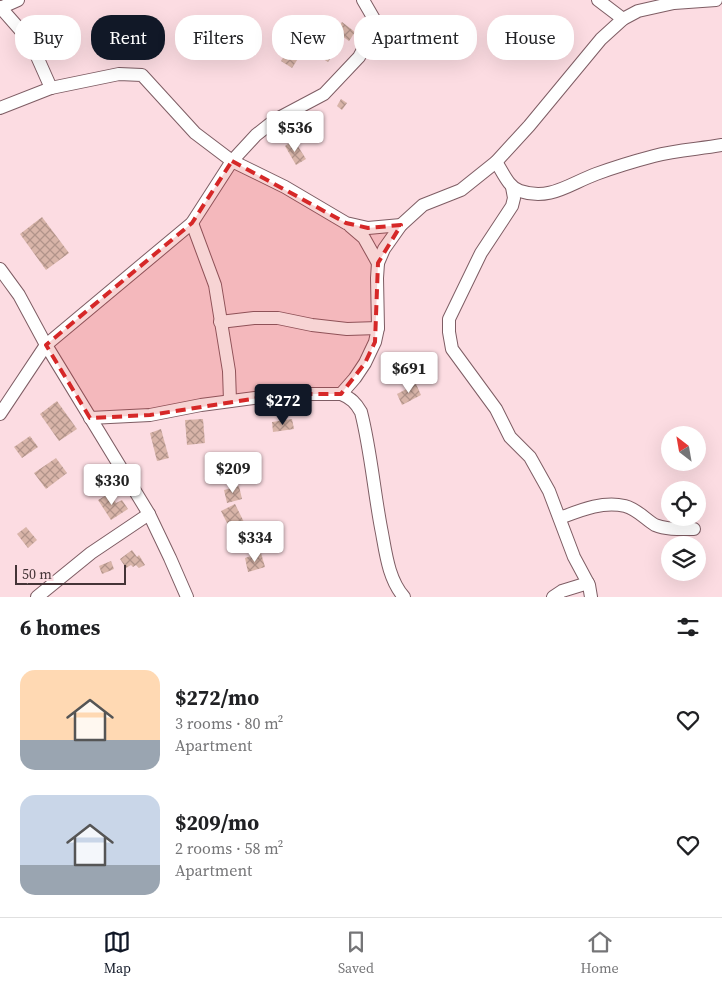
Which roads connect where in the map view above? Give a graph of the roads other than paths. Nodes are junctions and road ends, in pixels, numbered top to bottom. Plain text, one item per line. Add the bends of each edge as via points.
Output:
1 (18, 0) edge
2 (363, 0) edge
3 (598, 0) edge
4 (716, 0) edge
5 (0, 8) edge
6 (623, 19) junction
7 (51, 88) junction
8 (0, 108) edge
9 (722, 144) edge
10 (232, 161) junction
11 (496, 162) junction
12 (512, 188) junction
13 (192, 223) junction
14 (346, 223) junction
15 (401, 225) junction
16 (378, 263) junction
17 (0, 269) edge
18 (220, 322) junction
19 (378, 328) junction
20 (46, 345) junction
21 (341, 394) junction
22 (230, 402) junction
23 (0, 414) edge
24 (90, 418) junction
25 (149, 514) junction
26 (560, 518) junction
27 (694, 529) dead end
28 (588, 584) junction
29 (37, 597) edge
30 (187, 597) edge
31 (404, 597) edge
32 (553, 597) edge
33 (591, 597) edge

1 - 5 street
2 - 10 street via 374,19 373,31 359,57 324,94 275,120
3 - 6 street
4 - 6 street via 674,3 638,11
5 - 7 street via 23,33
6 - 11 street via 601,39
7 - 8 street
7 - 10 street via 119,74 142,76 195,133
9 - 12 street via 656,155 596,174 551,193 536,194
10 - 13 street
10 - 14 street via 285,186
11 - 12 street
11 - 15 street via 471,184 423,206
12 - 26 street via 512,206 481,253 449,319 450,342 496,409 510,437 530,457
13 - 18 street via 215,285
13 - 20 street
14 - 15 street via 368,228
14 - 16 street via 364,238
15 - 16 street
16 - 19 street
17 - 20 street
18 - 19 street via 278,318 347,329
18 - 22 street via 229,371
19 - 21 street via 365,363
20 - 23 street
20 - 24 street
21 - 22 street via 284,394
21 - 31 street via 350,397 361,412 385,549 393,580
22 - 24 street via 150,415
24 - 25 street
25 - 29 street via 91,553
25 - 30 street
26 - 27 street via 595,506 626,506 656,525
26 - 28 street
28 - 32 street
28 - 33 street

